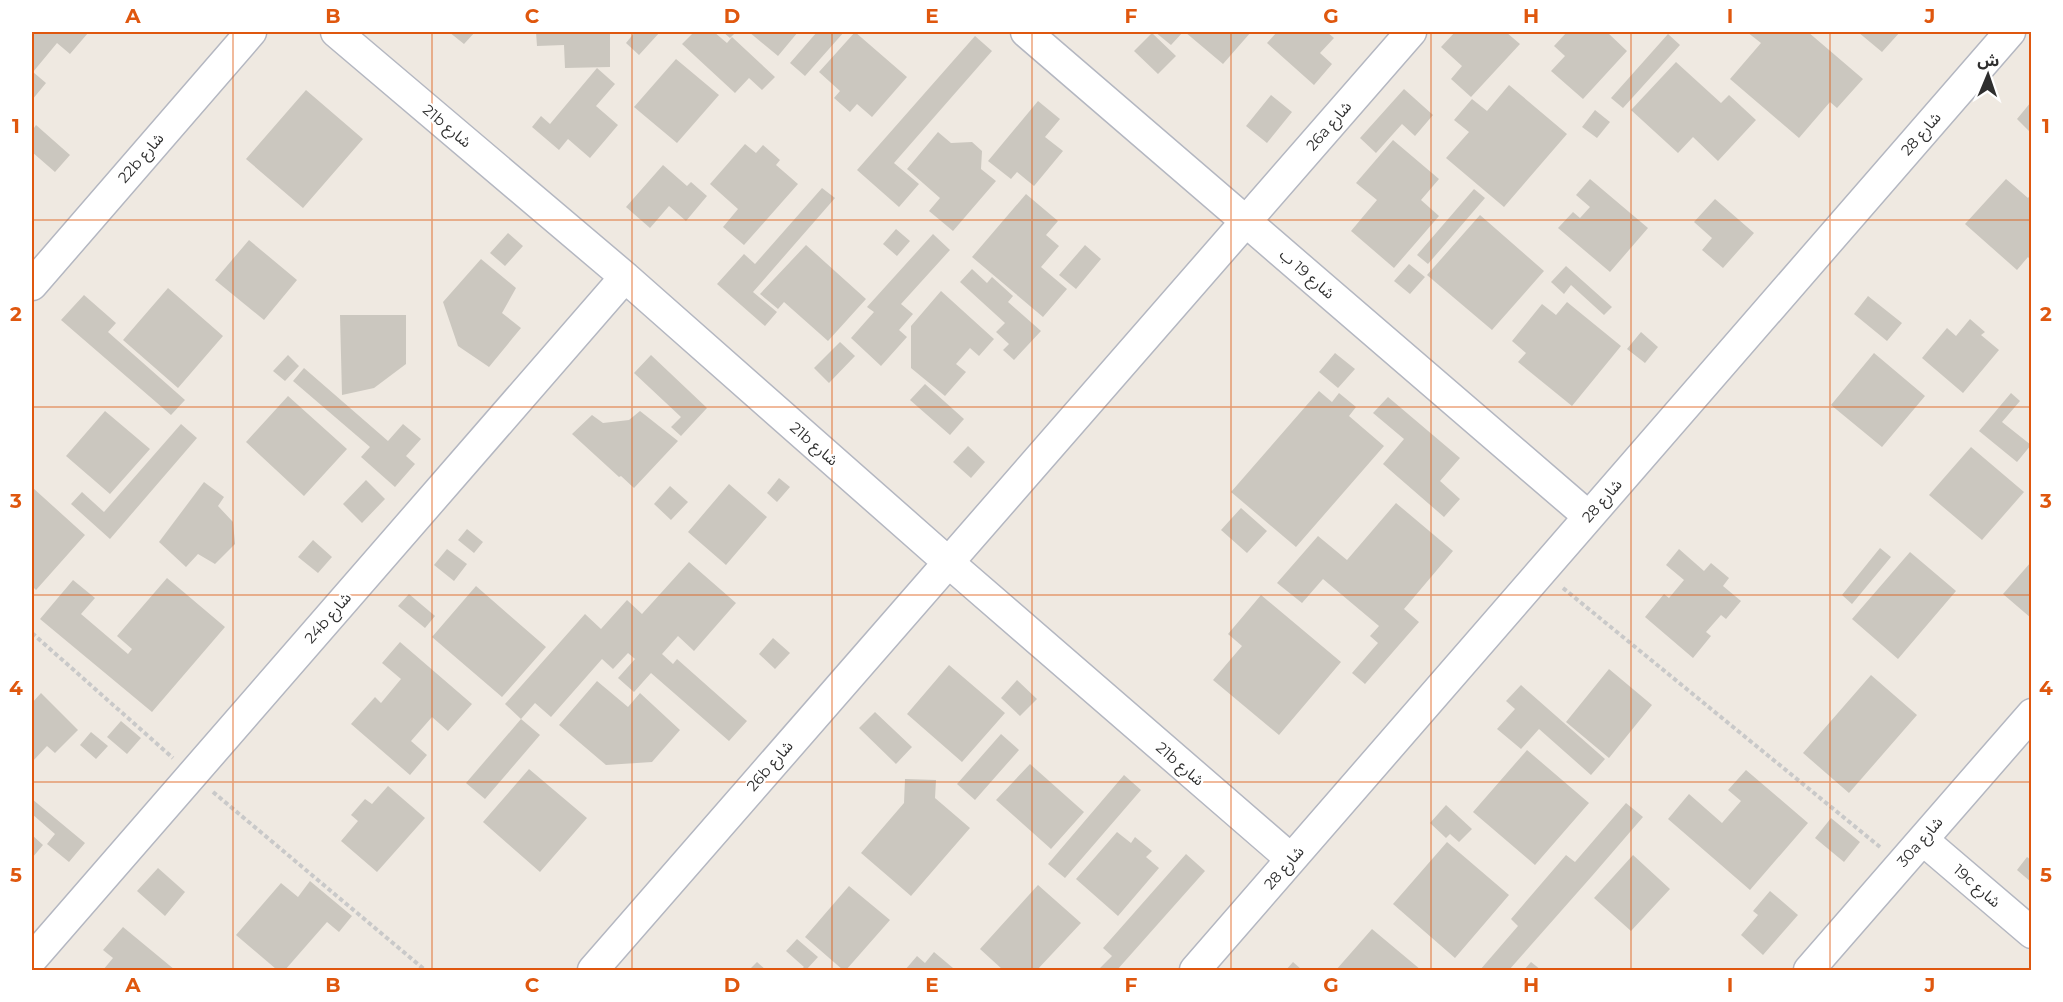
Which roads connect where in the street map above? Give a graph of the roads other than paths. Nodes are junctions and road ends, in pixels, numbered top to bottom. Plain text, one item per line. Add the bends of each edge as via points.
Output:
1 (251, 32) edge
2 (336, 32) edge
3 (1026, 32) edge
4 (1411, 32) edge
5 (2010, 32) edge
6 (1246, 221) junction
7 (625, 277) junction
8 (32, 285) edge
9 (1588, 516) junction
10 (948, 562) junction
11 (2031, 714) edge
12 (1923, 840) junction
13 (1291, 859) junction
14 (2031, 933) edge
15 (32, 959) edge
16 (593, 970) edge
17 (1195, 970) edge
18 (1809, 970) edge

1 - 8 street, 22b شارع
2 - 7 street, 21b شارع
3 - 6 street, شارع 19 ب
4 - 6 street, 26a شارع
5 - 9 street, شارع 28
6 - 9 street, شارع 19 ب
6 - 10 street, 26a شارع
7 - 10 street, 21b شارع
7 - 15 street, 24b شارع
9 - 13 street, شارع 28
10 - 13 street, 21b شارع
10 - 16 street, 26b شارع
11 - 12 street, 30a شارع
12 - 14 street, 19c شارع
12 - 18 street, 30a شارع
13 - 17 street, شارع 28

